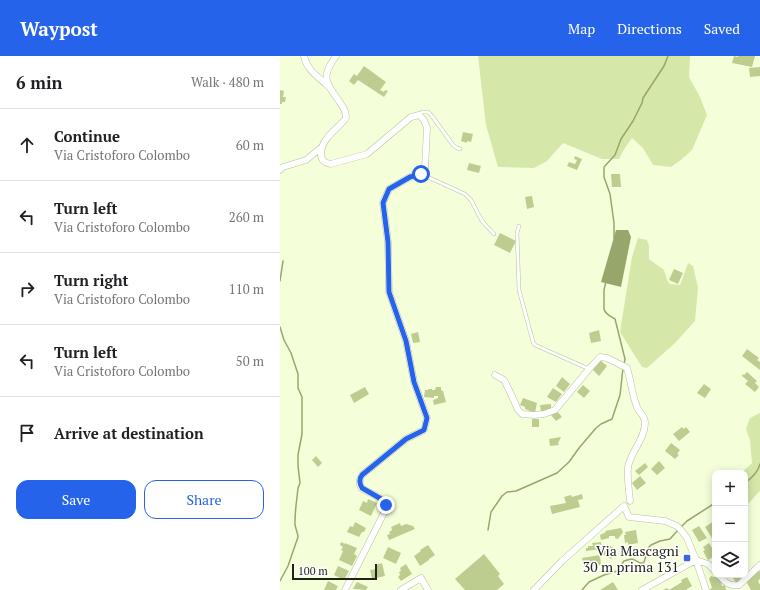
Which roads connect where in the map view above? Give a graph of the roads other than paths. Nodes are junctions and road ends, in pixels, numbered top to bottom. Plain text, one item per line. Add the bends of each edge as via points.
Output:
1 (304, 56) edge
2 (336, 56) edge
3 (329, 87) junction
4 (419, 115) junction
5 (322, 147) junction
6 (460, 149) dead end
7 (280, 170) edge
8 (421, 174) junction
9 (519, 226) dead end
10 (494, 234) dead end
11 (588, 368) junction
12 (495, 376) dead end
13 (630, 501) dead end
14 (696, 560) junction
15 (760, 565) edge
16 (712, 568) edge
17 (748, 576) edge
18 (722, 578) edge
19 (746, 578) edge
20 (345, 590) edge
21 (401, 590) edge
22 (428, 590) edge
23 (534, 590) edge
24 (642, 590) edge
25 (706, 590) edge

1 - 3 street via 309,69
2 - 3 street via 327,71
3 - 5 street via 345,109 346,118
4 - 5 street via 411,117 367,154 331,164 322,160
4 - 6 lane via 428,112 453,144
4 - 8 street via 427,128 424,169
5 - 7 street via 306,160
8 - 10 lane via 465,194 482,221
8 - 20 street via 389,189 383,203 388,242 389,292 406,341 414,382 427,418 424,430 406,439 360,478 362,488 383,500 386,509
9 - 11 lane via 519,290 532,342
11 - 12 street via 555,410 534,415 522,414 504,380
11 - 13 street via 600,357 627,368 638,409 643,414 643,435 628,468
14 - 16 street
14 - 23 street via 687,538 677,526 665,521 629,517 624,506 562,561
14 - 24 street
14 - 25 street
15 - 17 street
18 - 19 street via 730,585 738,585
21 - 22 street via 421,578

